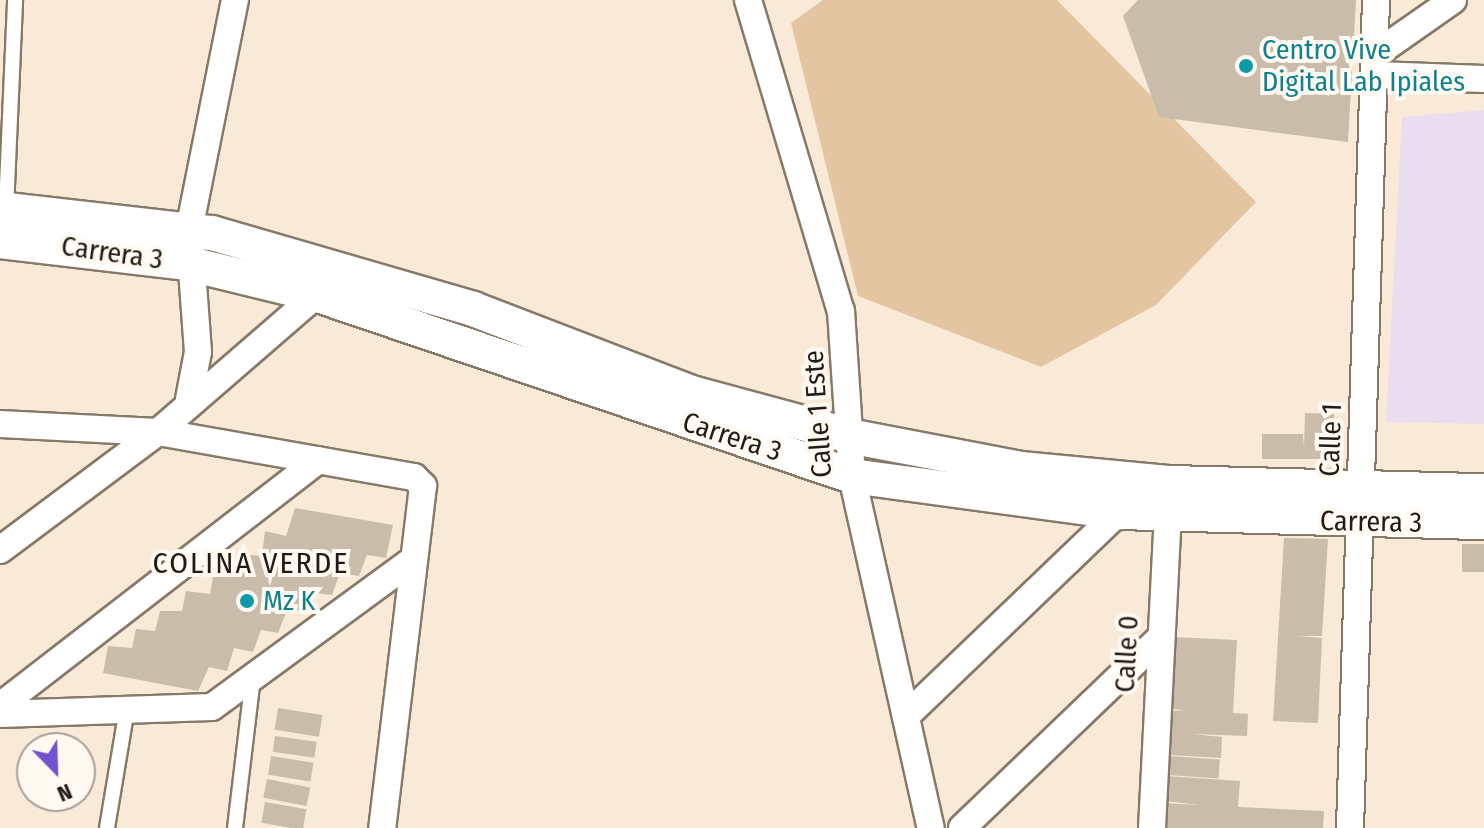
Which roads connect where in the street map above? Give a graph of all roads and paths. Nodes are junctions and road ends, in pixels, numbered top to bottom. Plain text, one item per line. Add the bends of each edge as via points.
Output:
1 (15, 0) edge
2 (235, 0) edge
3 (748, 0) edge
4 (1376, 0) edge
5 (1453, 0) edge
6 (1376, 65) junction
7 (1484, 79) edge
8 (2, 220) edge
9 (187, 247) junction
10 (340, 267) junction
11 (321, 296) junction
12 (189, 399) junction
13 (0, 424) edge
14 (158, 432) junction
15 (854, 437) junction
16 (318, 460) junction
17 (852, 476) junction
18 (1484, 491) edge
19 (1168, 498) junction
20 (1361, 507) junction
21 (1119, 512) junction
22 (1484, 522) edge
23 (0, 550) edge
24 (414, 559) junction
25 (1160, 638) junction
26 (252, 685) junction
27 (0, 706) edge
28 (0, 714) edge
29 (126, 714) junction
30 (906, 716) junction
31 (1152, 818) edge
32 (107, 828) edge
33 (235, 828) edge
34 (382, 828) edge
35 (931, 828) edge
36 (962, 828) edge
37 (1133, 828) edge
38 (1350, 828) edge

1 - 8 lane
2 - 9 street
3 - 15 street, Calle 1 Este via 841,311
4 - 6 street, Calle 1
5 - 6 street
6 - 7 street
6 - 20 street, Calle 1
8 - 9 street, Carrera 3
9 - 10 street, Carrera 3
9 - 11 street, Carrera 3
9 - 12 street via 198,330
10 - 11 street
10 - 15 street, Carrera 3 via 692,393
11 - 12 street
11 - 17 street, Carrera 3
12 - 14 street
13 - 14 street
14 - 16 street
14 - 23 street
15 - 17 street, Calle 1 Este
15 - 19 street, Carrera 3
16 - 24 street via 414,477 424,502
16 - 27 street
17 - 21 street, Carrera 3
17 - 30 street, Calle 1 Este
18 - 20 street, Carrera 3
19 - 20 street, Carrera 3
19 - 21 street, Carrera 3
19 - 25 street, Calle 0
20 - 22 street, Carrera 3
20 - 38 street, Calle 1
21 - 30 street
24 - 26 street
24 - 34 street
25 - 31 street, Calle 0
25 - 36 street
26 - 29 street via 193,712
26 - 33 lane
28 - 29 street
29 - 32 lane
30 - 35 street, Calle 1 Este
31 - 37 street

